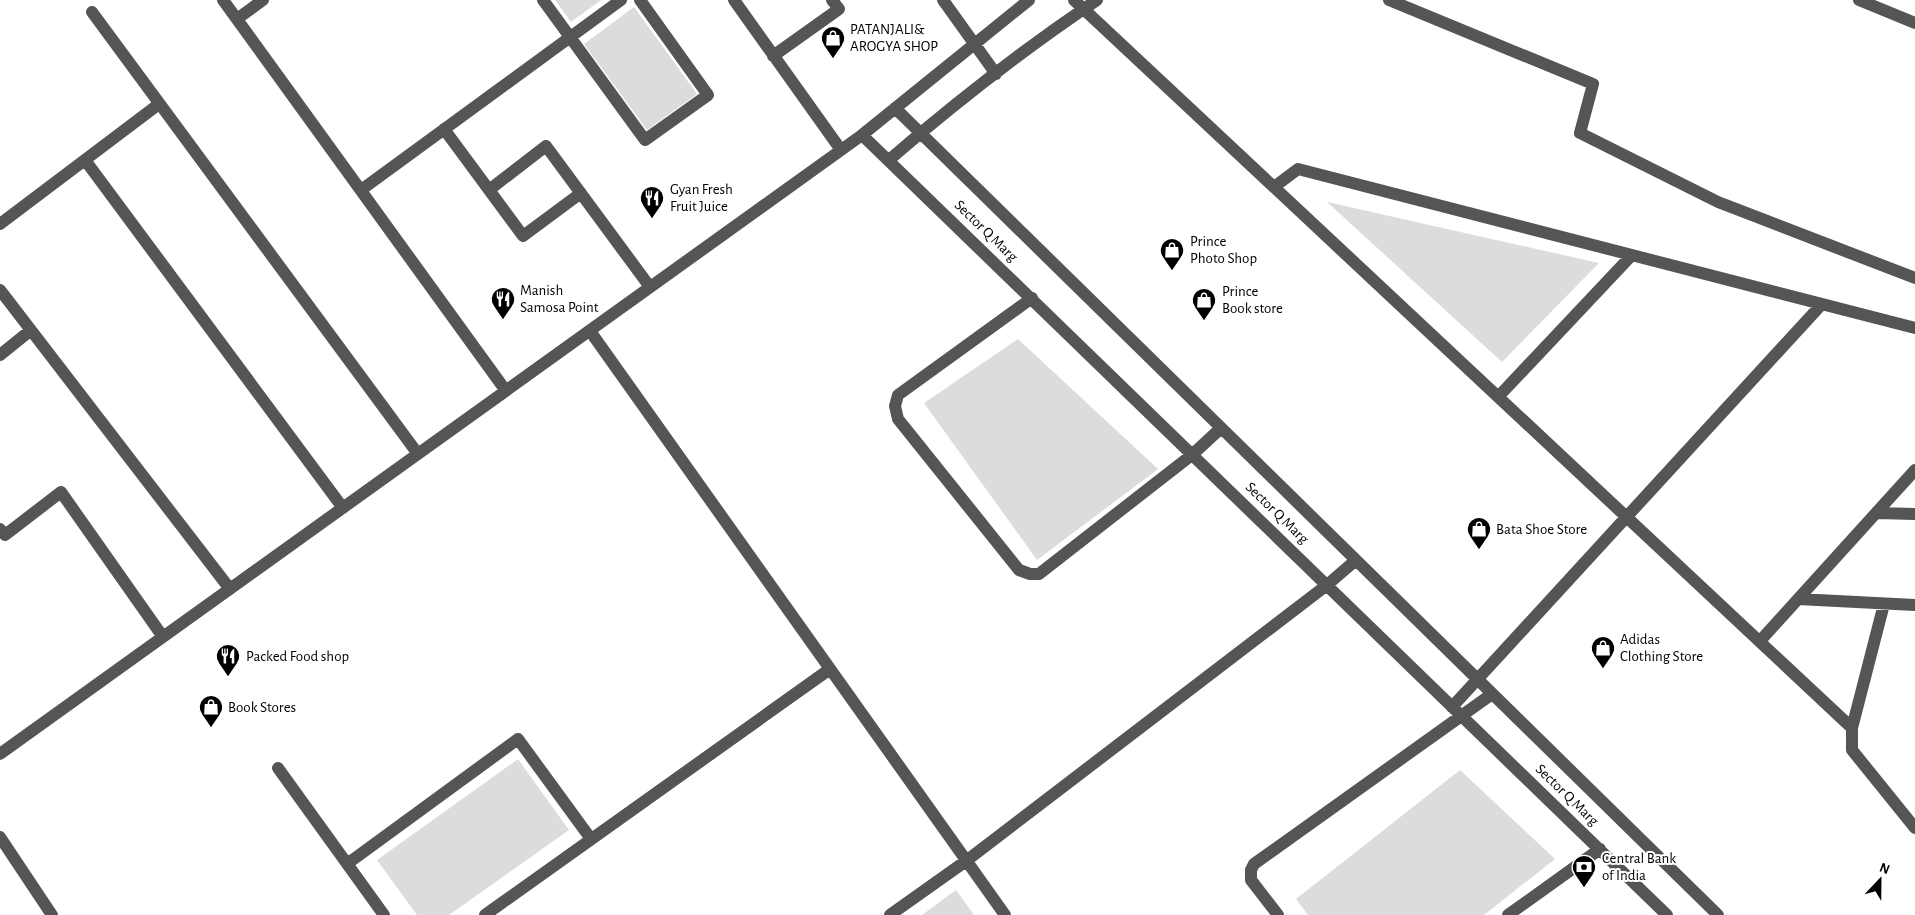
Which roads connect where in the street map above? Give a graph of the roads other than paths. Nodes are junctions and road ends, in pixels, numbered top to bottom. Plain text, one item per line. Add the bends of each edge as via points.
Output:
1 (223, 0) edge
2 (263, 0) edge
3 (543, 0) edge
4 (621, 0) edge
5 (640, 0) edge
6 (734, 0) edge
7 (832, 0) edge
8 (943, 0) edge
9 (1029, 0) edge
10 (1097, 0) edge
11 (1389, 0) edge
12 (1859, 0) edge
13 (1079, 4) edge
14 (92, 12) dead end
15 (237, 19) junction
16 (1915, 23) edge
17 (570, 37) junction
18 (975, 44) junction
19 (773, 56) junction
20 (996, 74) junction
21 (160, 104) junction
22 (895, 108) junction
23 (444, 129) junction
24 (920, 133) junction
25 (862, 135) junction
26 (841, 150) junction
27 (85, 160) junction
28 (889, 160) junction
29 (1274, 187) junction
30 (361, 190) junction
31 (489, 190) junction
32 (581, 194) junction
33 (0, 224) edge
34 (1632, 255) junction
35 (1915, 278) edge
36 (650, 287) junction
37 (0, 290) edge
38 (1032, 298) junction
39 (1822, 304) junction
40 (1915, 328) edge
41 (31, 330) junction
42 (590, 331) junction
43 (0, 354) edge
44 (506, 391) junction
45 (1498, 397) junction
46 (1221, 428) junction
47 (418, 454) junction
48 (1193, 454) junction
49 (1915, 470) edge
50 (343, 508) junction
51 (1876, 513) junction
52 (1915, 514) edge
53 (1626, 516) junction
54 (0, 529) edge
55 (1356, 560) junction
56 (1327, 585) junction
57 (230, 589) junction
58 (1798, 599) junction
59 (1884, 604) junction
60 (1915, 605) edge
61 (164, 637) junction
62 (1760, 641) junction
63 (830, 669) junction
64 (1477, 679) junction
65 (1492, 694) junction
66 (1452, 707) junction
67 (1462, 717) junction
68 (1852, 728) junction
69 (0, 754) edge
70 (278, 768) dead end
71 (1915, 828) edge
72 (0, 837) edge
73 (591, 839) junction
74 (1600, 849) junction
75 (966, 861) junction
76 (347, 864) junction
77 (52, 915) edge
78 (384, 915) edge
79 (485, 915) edge
80 (890, 915) edge
81 (1005, 915) edge
82 (1278, 915) edge
83 (1508, 915) edge
84 (1667, 915) edge
85 (1718, 915) edge

1 - 15 street
2 - 15 street
3 - 17 street
4 - 17 street
5 - 17 street via 708,94 645,140
6 - 19 street
7 - 19 street via 839,9
8 - 18 street
9 - 18 street
10 - 13 street
11 - 35 street via 1593,84 1580,133 1718,202
12 - 16 street
13 - 20 street
13 - 29 street
14 - 21 street
15 - 30 street
17 - 23 street
18 - 20 street
18 - 22 street
19 - 26 street
20 - 24 street
21 - 27 street
21 - 47 street
22 - 24 street
22 - 25 street
23 - 30 street
23 - 31 street
24 - 28 street
24 - 46 street
25 - 26 street
25 - 28 street, Sector Q Marg
26 - 36 street
27 - 33 street
27 - 50 street
28 - 38 street, Sector Q Marg
29 - 34 street via 1298,169
29 - 45 street
30 - 44 street
31 - 32 street via 523,236
31 - 32 street via 546,146
32 - 36 street
34 - 39 street
34 - 45 street
36 - 42 street
37 - 41 street
38 - 48 street, Sector Q Marg
38 - 48 street via 898,395 895,406 898,419 1019,570 1040,574
39 - 40 street
39 - 53 street
41 - 43 street
41 - 57 street
42 - 44 street
42 - 63 street
44 - 47 street
45 - 53 street
46 - 48 street
46 - 55 street
47 - 50 street
48 - 56 street, Sector Q Marg
49 - 51 street
50 - 57 street
51 - 52 street
51 - 58 street
53 - 62 street
53 - 64 street
54 - 61 street via 5,535 61,492
55 - 56 street
55 - 64 street
56 - 66 street, Sector Q Marg
56 - 75 street
57 - 61 street
58 - 59 street
58 - 62 street
59 - 60 street
59 - 68 street
61 - 69 street
62 - 68 street
63 - 73 street
63 - 75 street
64 - 65 street
64 - 66 street
65 - 67 street
65 - 85 street
66 - 67 street, Sector Q Marg
67 - 74 street, Sector Q Marg
67 - 82 street via 1254,864 1251,880
68 - 71 street via 1852,750
70 - 76 street
72 - 77 street
73 - 76 street via 518,739
73 - 79 street
74 - 83 street
74 - 84 street, Sector Q Marg
75 - 80 street
75 - 81 street
76 - 78 street

